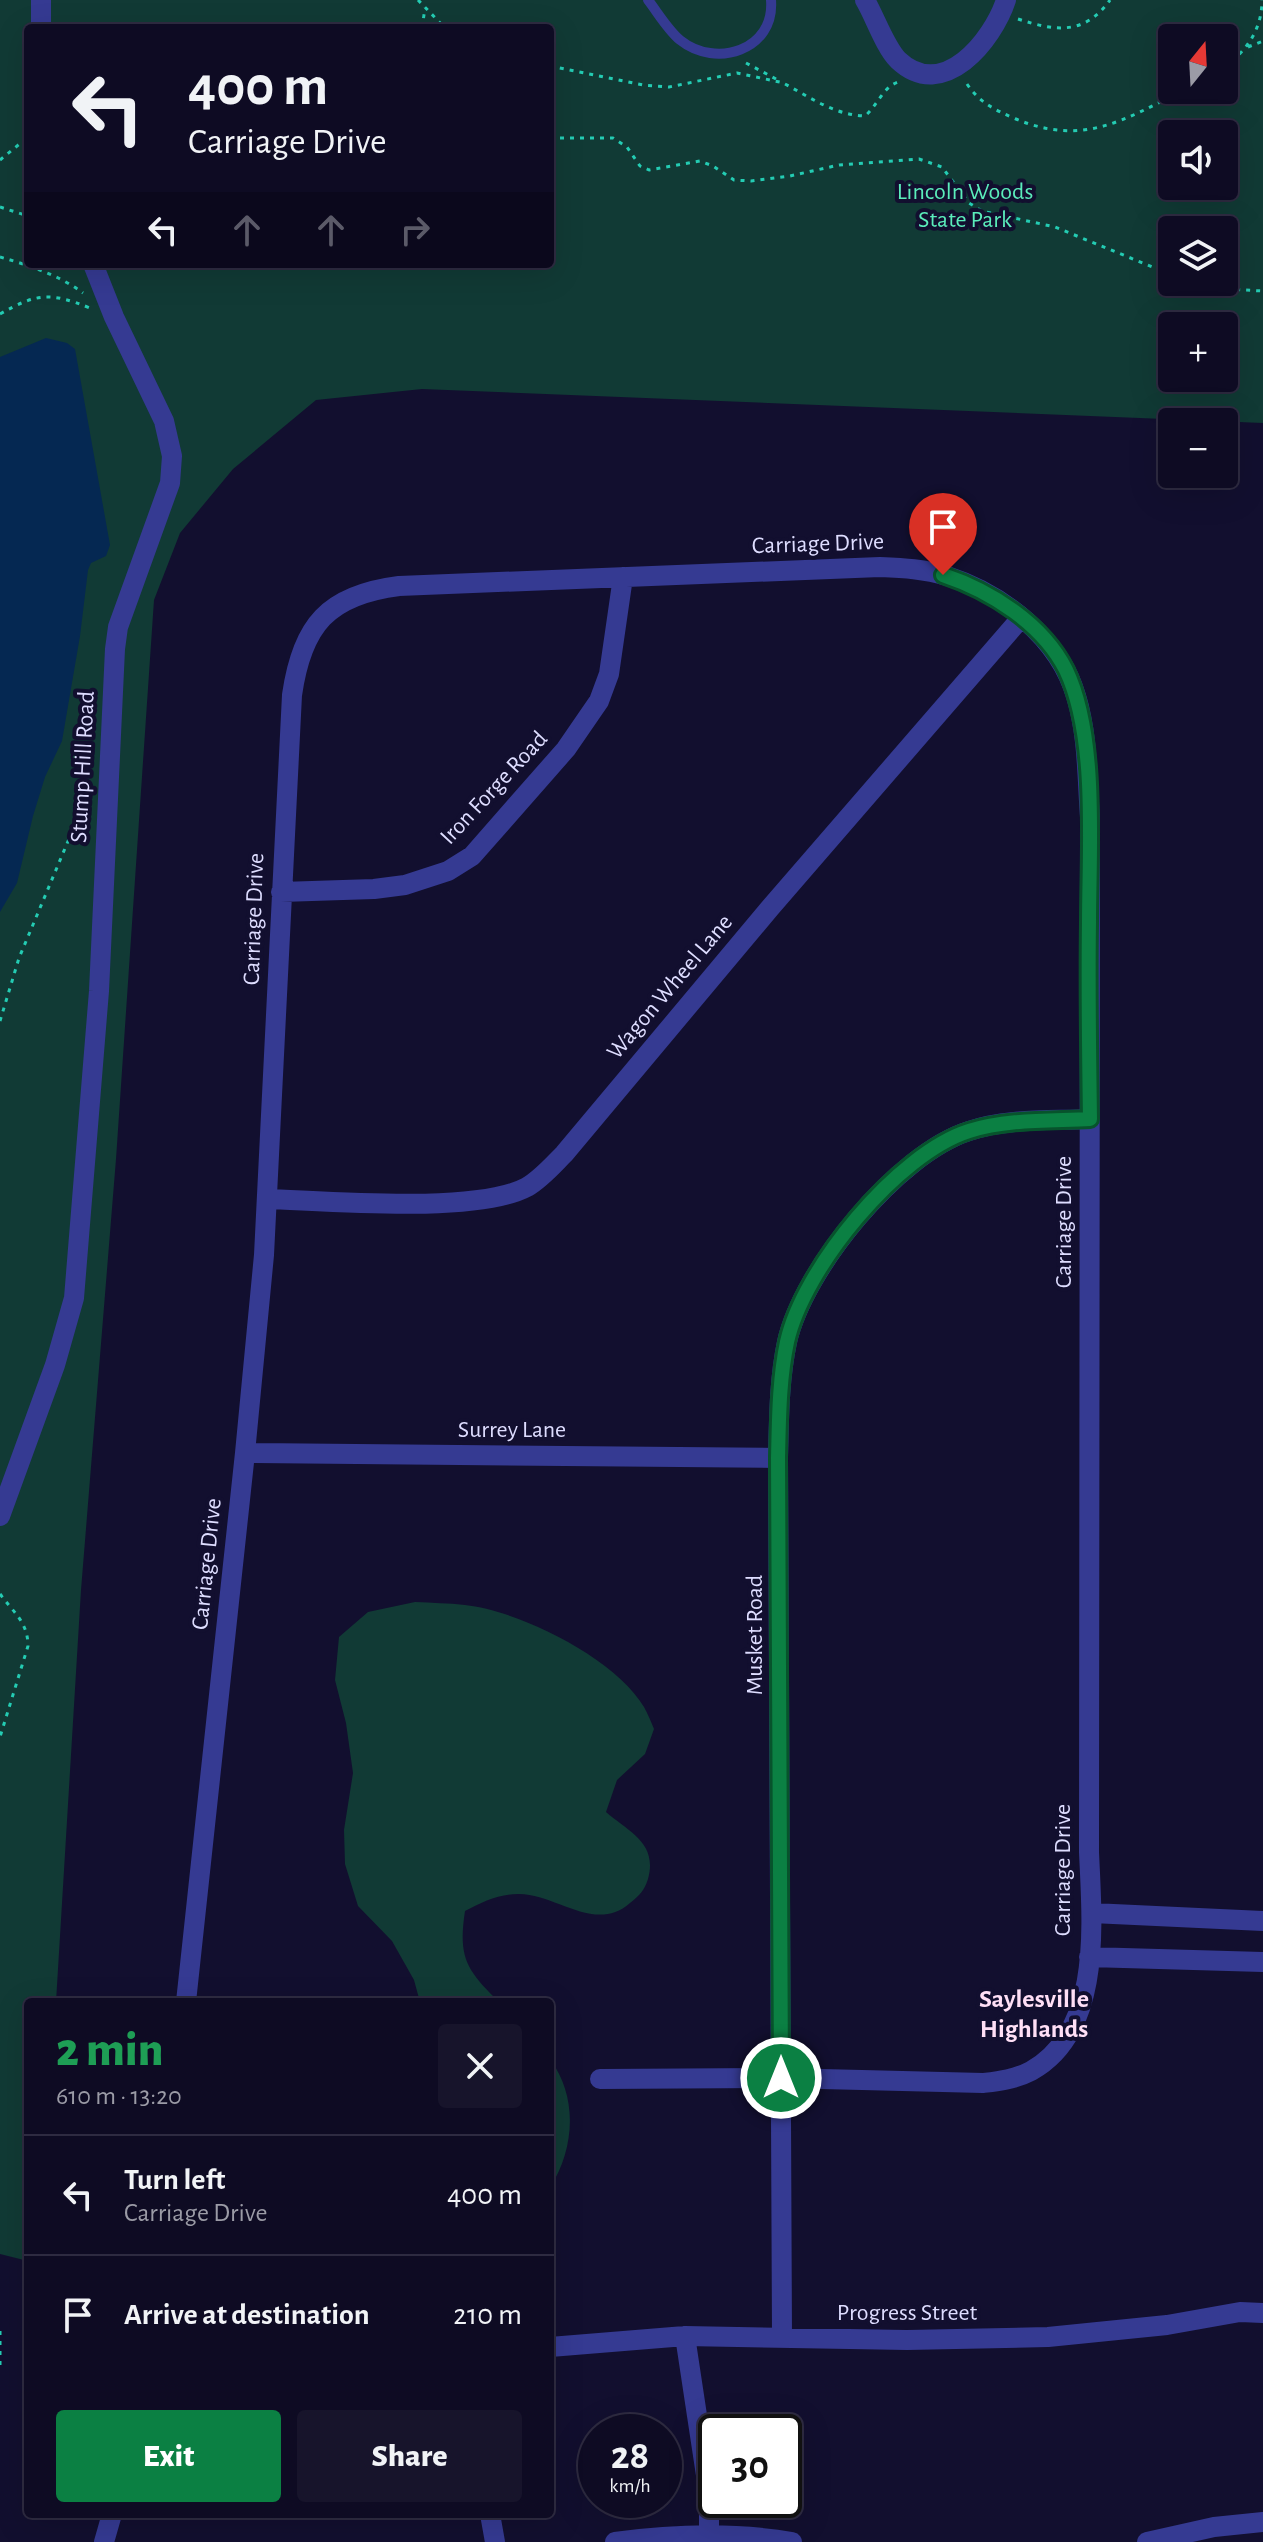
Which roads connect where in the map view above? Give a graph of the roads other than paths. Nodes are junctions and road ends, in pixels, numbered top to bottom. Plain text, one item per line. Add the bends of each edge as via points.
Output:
1 (41, 0) edge
2 (648, 0) edge
3 (771, 0) edge
4 (865, 0) edge
5 (1004, 7) edge
6 (41, 24) edge
7 (95, 268) edge
8 (623, 577) junction
9 (1021, 618) junction
10 (281, 892) junction
11 (1090, 1119) junction
12 (267, 1199) junction
13 (245, 1453) junction
14 (778, 1458) junction
15 (0, 1516) edge
16 (1092, 1913) junction
17 (1263, 1921) edge
18 (1089, 1957) junction
19 (1263, 1962) edge
20 (186, 1998) edge
21 (781, 2078) junction
22 (600, 2079) dead end
23 (1263, 2313) edge
24 (685, 2336) junction
25 (782, 2337) junction
26 (554, 2347) edge
27 (111, 2518) edge
28 (491, 2518) edge
29 (1263, 2522) edge
30 (709, 2535) junction
31 (104, 2542) edge
32 (495, 2542) edge
33 (615, 2542) edge
34 (792, 2542) edge
35 (1147, 2542) edge

1 - 6 street
2 - 3 lane via 680,41 716,53 755,43 768,27
4 - 5 street via 897,59 924,74 955,68 991,35
7 - 15 street, Stump Hill Road via 164,421 173,471 115,649 99,991 74,1298
8 - 9 street, Carriage Drive via 918,569 963,582
8 - 10 street, Iron Forge Road via 609,674 599,701 566,749 472,856 448,871 405,885
8 - 10 street, Carriage Drive via 399,586 352,596 331,608 303,644 296,666
9 - 11 street, Carriage Drive via 1065,667 1083,724 1090,817
9 - 12 street, Wagon Wheel Lane via 564,1154 529,1186 457,1202
10 - 12 street, Carriage Drive
11 - 14 street, Musket Road via 965,1132 900,1172 808,1286 788,1341
11 - 16 street, Carriage Drive
12 - 13 street, Carriage Drive
13 - 14 street, Surrey Lane
13 - 20 street, Carriage Drive
14 - 21 street, Musket Road
16 - 17 street
16 - 18 street, Carriage Drive
18 - 19 street
18 - 21 street, Carriage Drive via 1085,1993 1071,2030 1049,2059 1029,2072 983,2083
21 - 22 street, Carriage Drive
21 - 25 street, Musket Road
23 - 25 street, Progress Street via 1048,2337
24 - 25 street, Progress Street
24 - 26 street, Progress Street
24 - 30 street via 709,2495
27 - 31 street
28 - 32 street
29 - 35 street
30 - 33 street
30 - 34 street

